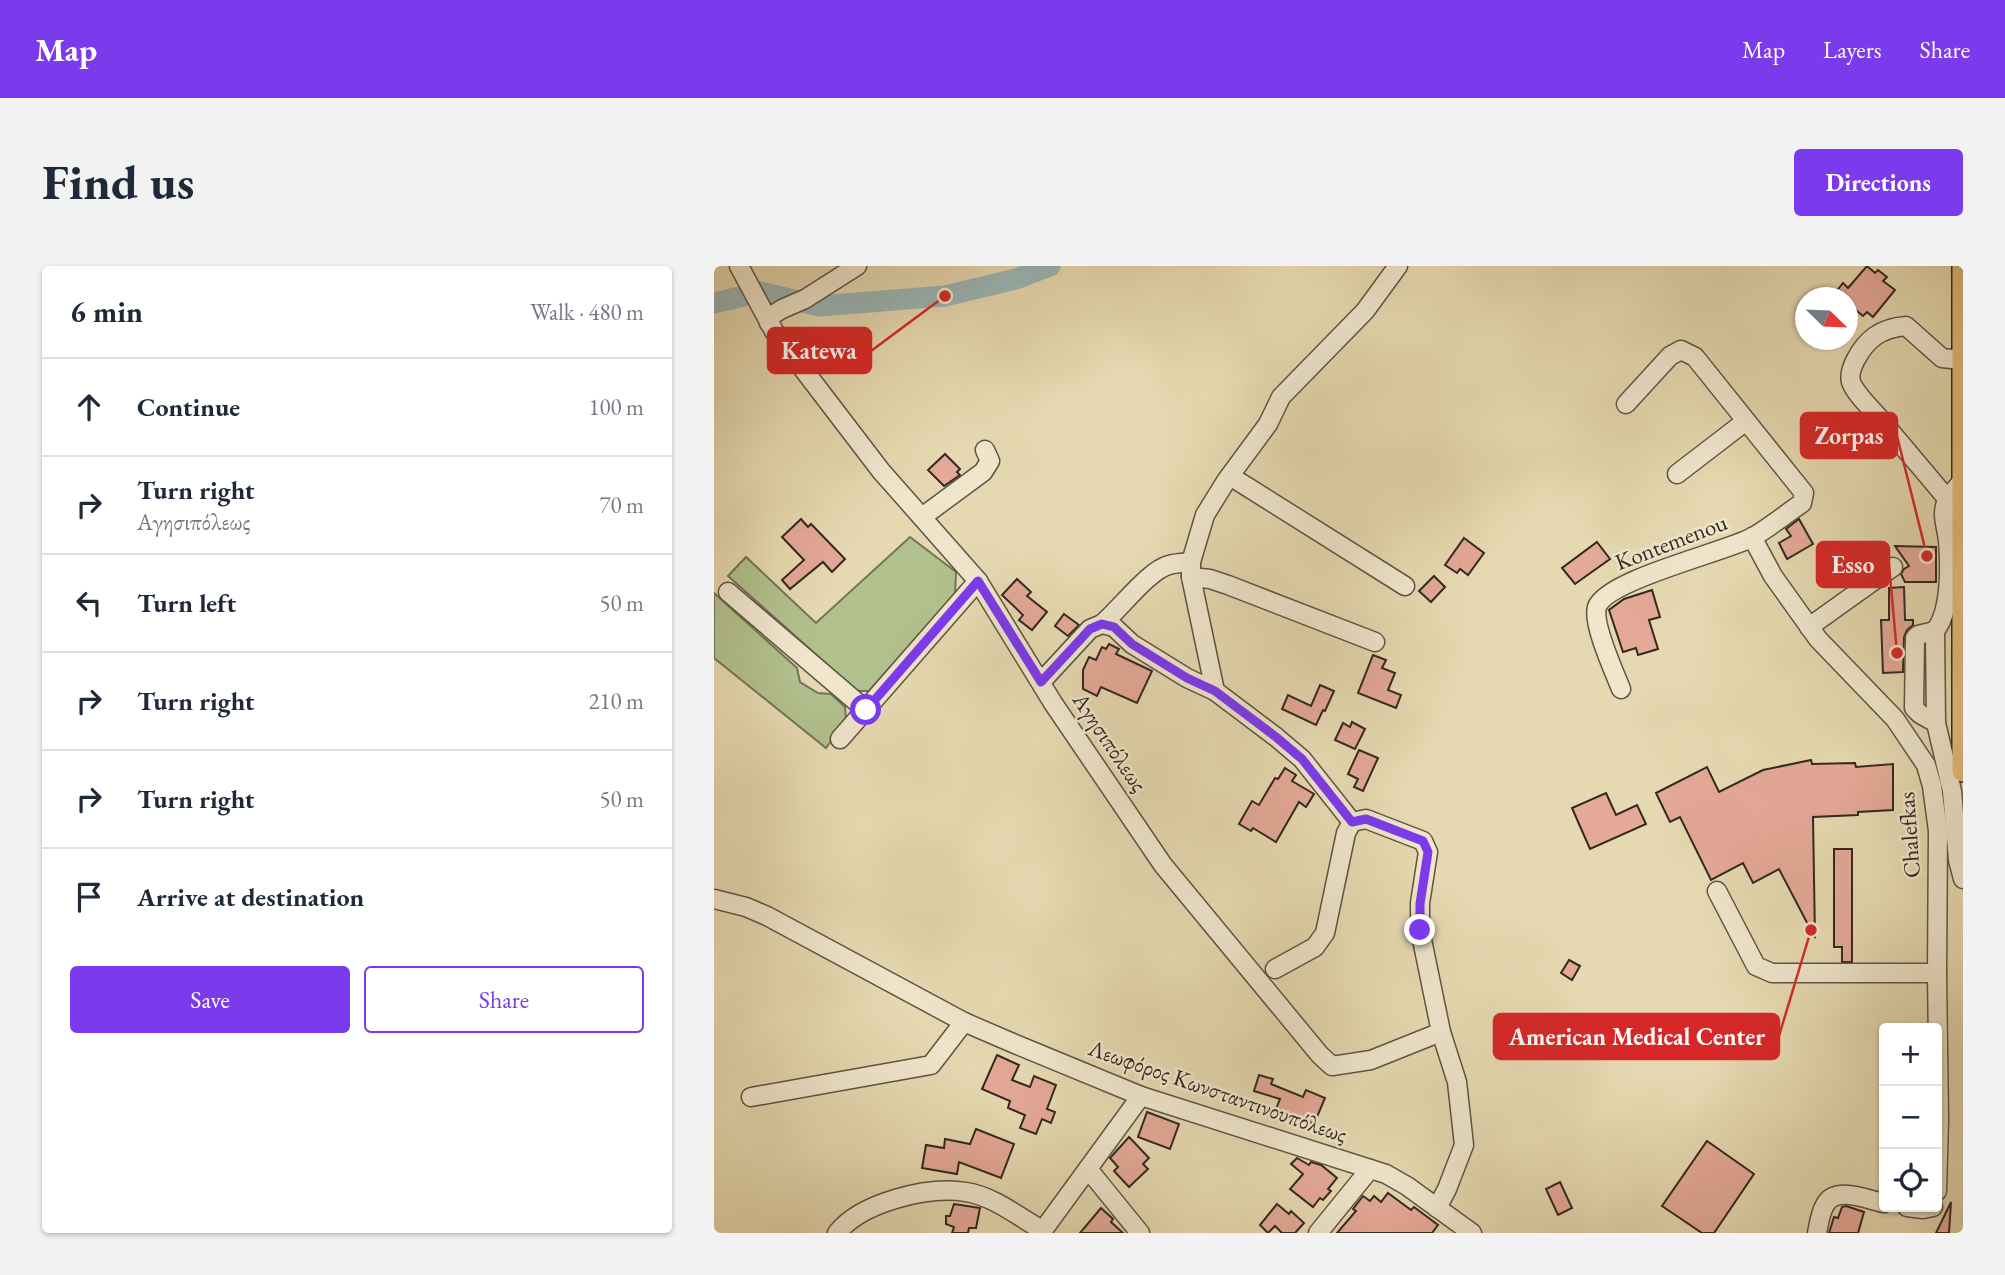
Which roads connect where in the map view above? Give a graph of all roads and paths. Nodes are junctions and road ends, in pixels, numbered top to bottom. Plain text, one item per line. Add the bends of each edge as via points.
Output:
1 (739, 266) edge
2 (857, 266) edge
3 (1398, 266) edge
4 (1963, 266) edge
5 (769, 323) junction
6 (1962, 360) edge
7 (1626, 404) dead end
8 (1746, 421) junction
9 (985, 450) dead end
10 (1677, 474) dead end
11 (1230, 475) junction
12 (1962, 481) edge
13 (1948, 500) junction
14 (922, 517) junction
15 (1752, 537) junction
16 (1893, 568) dead end
17 (1191, 570) junction
18 (978, 581) junction
19 (1405, 586) dead end
20 (728, 592) dead end
21 (1102, 624) junction
22 (1809, 626) junction
23 (1375, 642) dead end
24 (1041, 682) junction
25 (1621, 689) dead end
26 (1215, 691) junction
27 (866, 710) junction
28 (840, 739) dead end
29 (1954, 764) edge
30 (1926, 765) junction
31 (1352, 822) junction
32 (1963, 879) edge
33 (1717, 891) dead end
34 (714, 899) edge
35 (1275, 969) dead end
36 (1937, 973) junction
37 (964, 1022) junction
38 (1441, 1032) junction
39 (1141, 1096) junction
40 (751, 1097) dead end
41 (1939, 1149) edge
42 (1088, 1169) junction
43 (1370, 1169) junction
44 (1879, 1202) edge
45 (1437, 1208) junction
46 (1041, 1232) edge
47 (836, 1233) edge
48 (1140, 1233) edge
49 (1318, 1233) edge
50 (1472, 1233) edge
51 (1816, 1233) edge

1 - 5 street, Αγησιπόλεως
2 - 5 street via 782,309
3 - 11 street via 1365,311 1281,397 1268,424
4 - 6 main road
5 - 14 street, Αγησιπόλεως via 881,471
6 - 12 main road
6 - 13 street via 1945,359 1906,326 1882,330 1871,338 1850,375 1869,407
7 - 8 street via 1681,350 1695,357
8 - 10 street
8 - 15 street, Kontemenou via 1804,493 1802,503
9 - 14 street via 990,461 984,472
11 - 17 street via 1205,515
11 - 19 street
12 - 13 street
12 - 29 main road
13 - 29 street via 1946,608 1935,631 1936,723
14 - 18 street, Αγησιπόλεως
15 - 22 street, Chalefkas
15 - 25 street, Kontemenou via 1626,584 1601,600 1599,628
16 - 22 street
17 - 21 street via 1167,565 1153,573
17 - 23 street
17 - 26 street
18 - 24 street, Αγησιπόλεως
18 - 27 street
20 - 27 street
21 - 24 street via 1090,629
21 - 26 street via 1114,627 1132,644
22 - 30 street, Chalefkas via 1895,719
24 - 38 street, Αγησιπόλεως via 1163,865 1332,1066 1371,1060
26 - 31 street via 1302,759
27 - 28 street
29 - 30 street
29 - 32 street via 1952,791
30 - 36 street, Chalefkas via 1938,831
31 - 35 street via 1325,933 1315,947
31 - 38 street via 1366,819 1423,841 1428,852 1420,930
33 - 36 street via 1756,966 1763,971
34 - 37 street, Λεωφόρος Κωνσταντινουπόλεως via 767,916
36 - 41 street, Chalefkas
37 - 39 street, Λεωφόρος Κωνσταντινουπόλεως
37 - 40 street via 931,1065
38 - 45 street via 1457,1082 1464,1145
39 - 42 street
39 - 43 street, Λεωφόρος Κωνσταντινουπόλεως
42 - 46 street
42 - 48 street
43 - 45 street, Λεωφόρος Κωνσταντινουπόλεως via 1407,1186
43 - 49 street
44 - 51 street via 1836,1195 1825,1204
45 - 50 street, Λεωφόρος Κωνσταντινουπόλεως
46 - 47 street via 989,1200 967,1192 939,1191 887,1202

